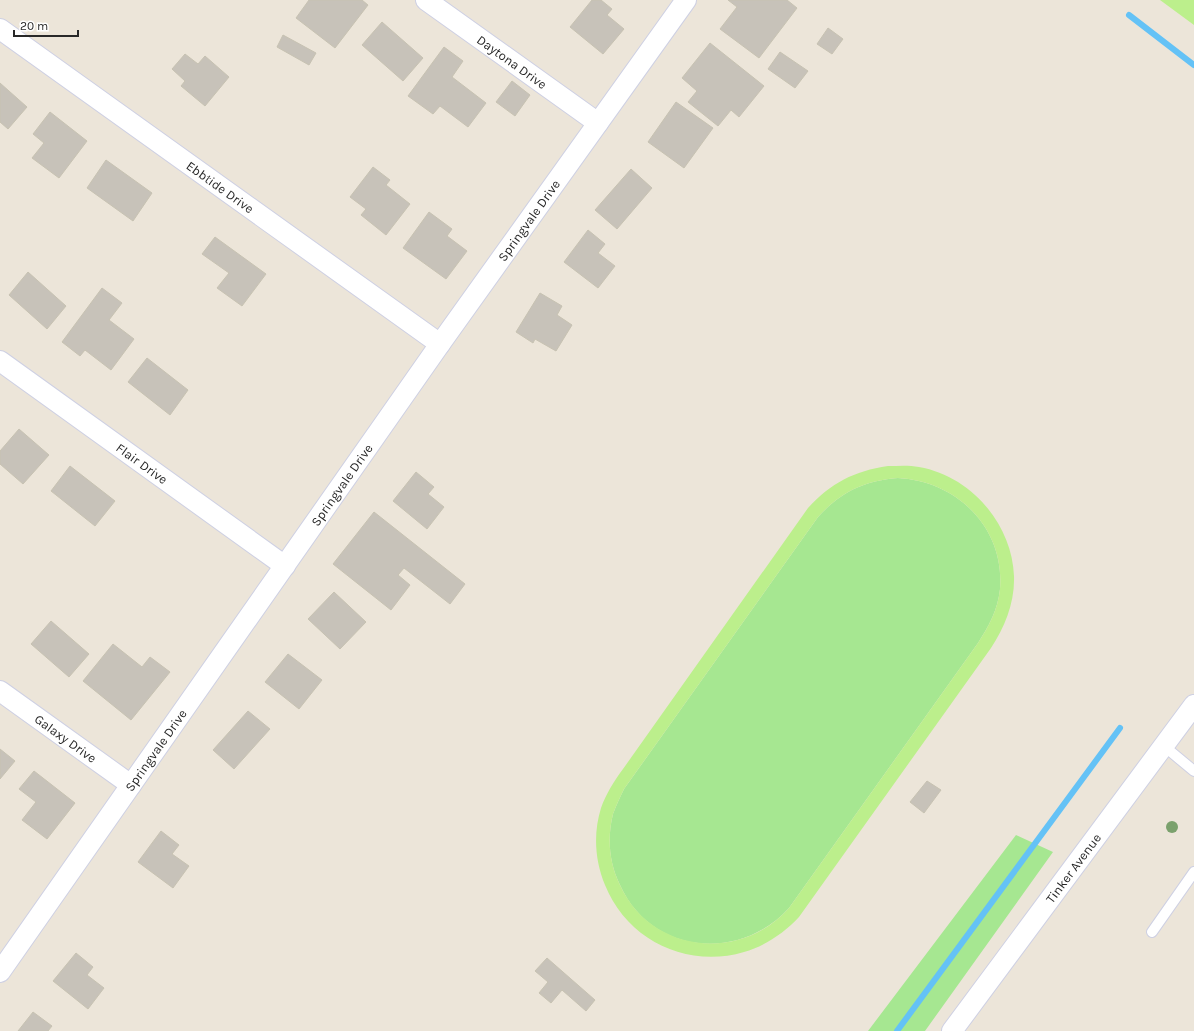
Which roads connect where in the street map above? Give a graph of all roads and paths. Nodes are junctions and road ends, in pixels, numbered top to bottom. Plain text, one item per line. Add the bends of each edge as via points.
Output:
1 (426, 0) edge
2 (686, 0) edge
3 (0, 29) edge
4 (598, 123) junction
5 (440, 344) junction
6 (0, 361) edge
7 (285, 566) junction
8 (0, 691) edge
9 (1194, 705) edge
10 (1164, 746) junction
11 (1194, 771) edge
12 (131, 785) junction
13 (1194, 872) edge
14 (1152, 932) dead end
15 (0, 972) edge
16 (952, 1031) edge

1 - 4 street, Daytona Drive
2 - 4 street, Springvale Drive
3 - 5 street, Ebbtide Drive
4 - 5 street, Springvale Drive
5 - 7 street, Springvale Drive
6 - 7 street, Flair Drive
7 - 12 street, Springvale Drive
8 - 12 street, Galaxy Drive
9 - 10 street, Tinker Avenue
10 - 11 lane
10 - 16 street, Tinker Avenue
12 - 15 street, Springvale Drive
13 - 14 lane

